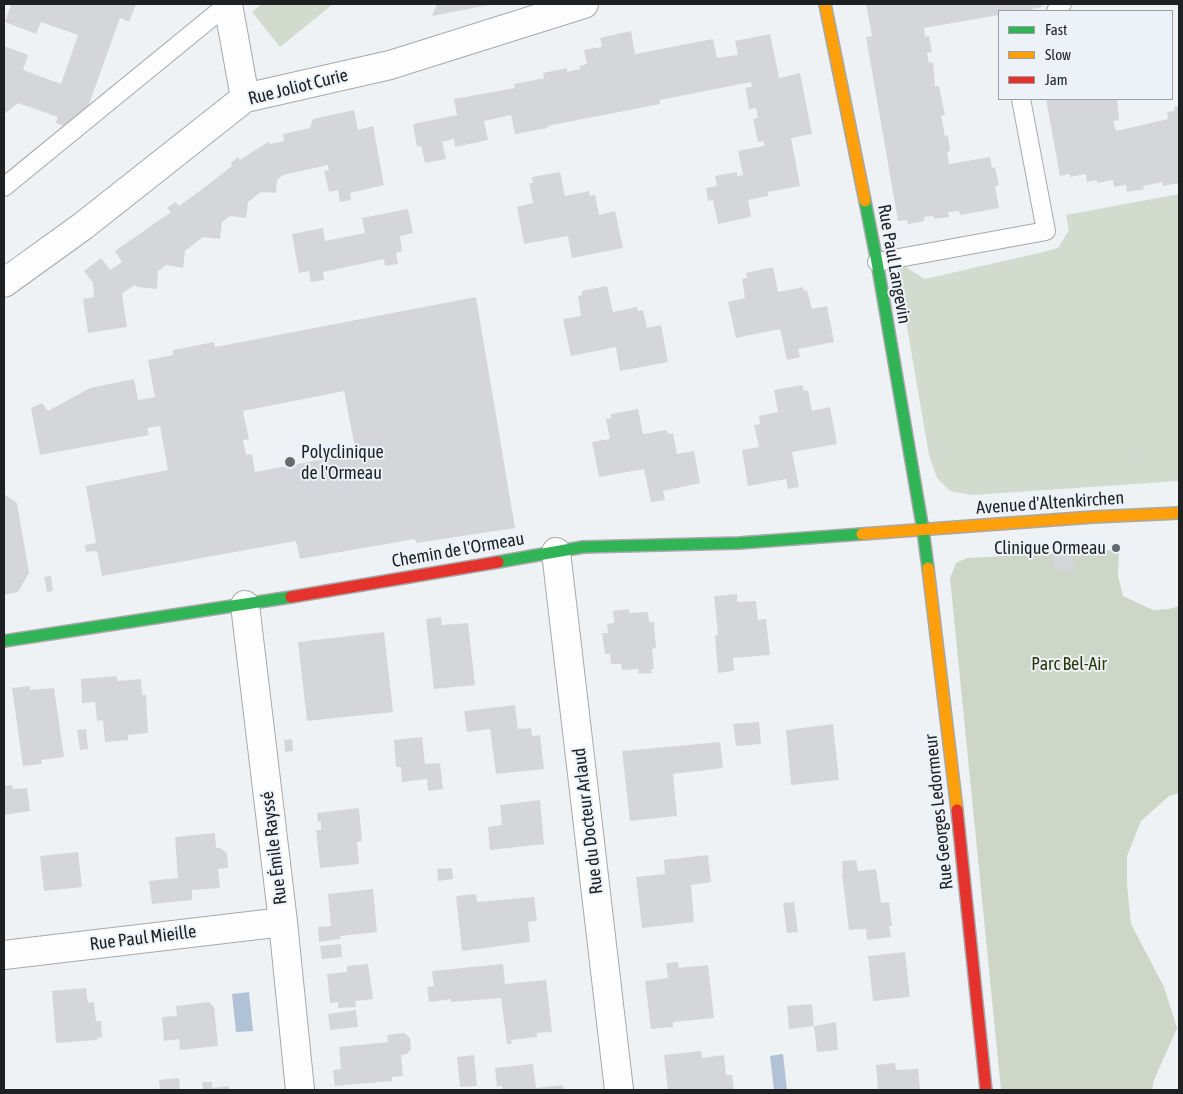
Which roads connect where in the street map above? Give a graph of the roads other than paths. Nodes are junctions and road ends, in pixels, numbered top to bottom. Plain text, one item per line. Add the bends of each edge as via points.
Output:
1 (228, 4) edge
2 (584, 4) edge
3 (826, 4) edge
4 (245, 98) junction
5 (1021, 100) edge
6 (4, 187) edge
7 (877, 262) junction
8 (4, 283) edge
9 (1179, 513) edge
10 (922, 530) junction
11 (556, 552) junction
12 (245, 605) junction
13 (4, 641) edge
14 (283, 922) junction
15 (4, 955) edge
16 (300, 1090) edge
17 (619, 1090) edge
18 (986, 1090) edge

1 - 4 street
1 - 6 lane
2 - 4 street, Rue Joliot Curie via 390,65
3 - 7 street, Rue Paul Langevin
4 - 8 street, Rue Joliot Curie via 83,226
5 - 7 lane via 1046,231
7 - 10 street, Rue Paul Langevin
9 - 10 street, Avenue d'Altenkirchen
10 - 11 street, Chemin de l'Ormeau via 739,542 584,547
10 - 18 street, Rue Georges Ledormeur via 945,700
11 - 12 street, Chemin de l'Ormeau
11 - 17 street, Rue du Docteur Arlaud
12 - 13 street, Chemin de l'Ormeau
12 - 14 street, Rue Émile Rayssé
14 - 15 street, Rue Paul Mieille
14 - 16 street, Rue Émile Rayssé

